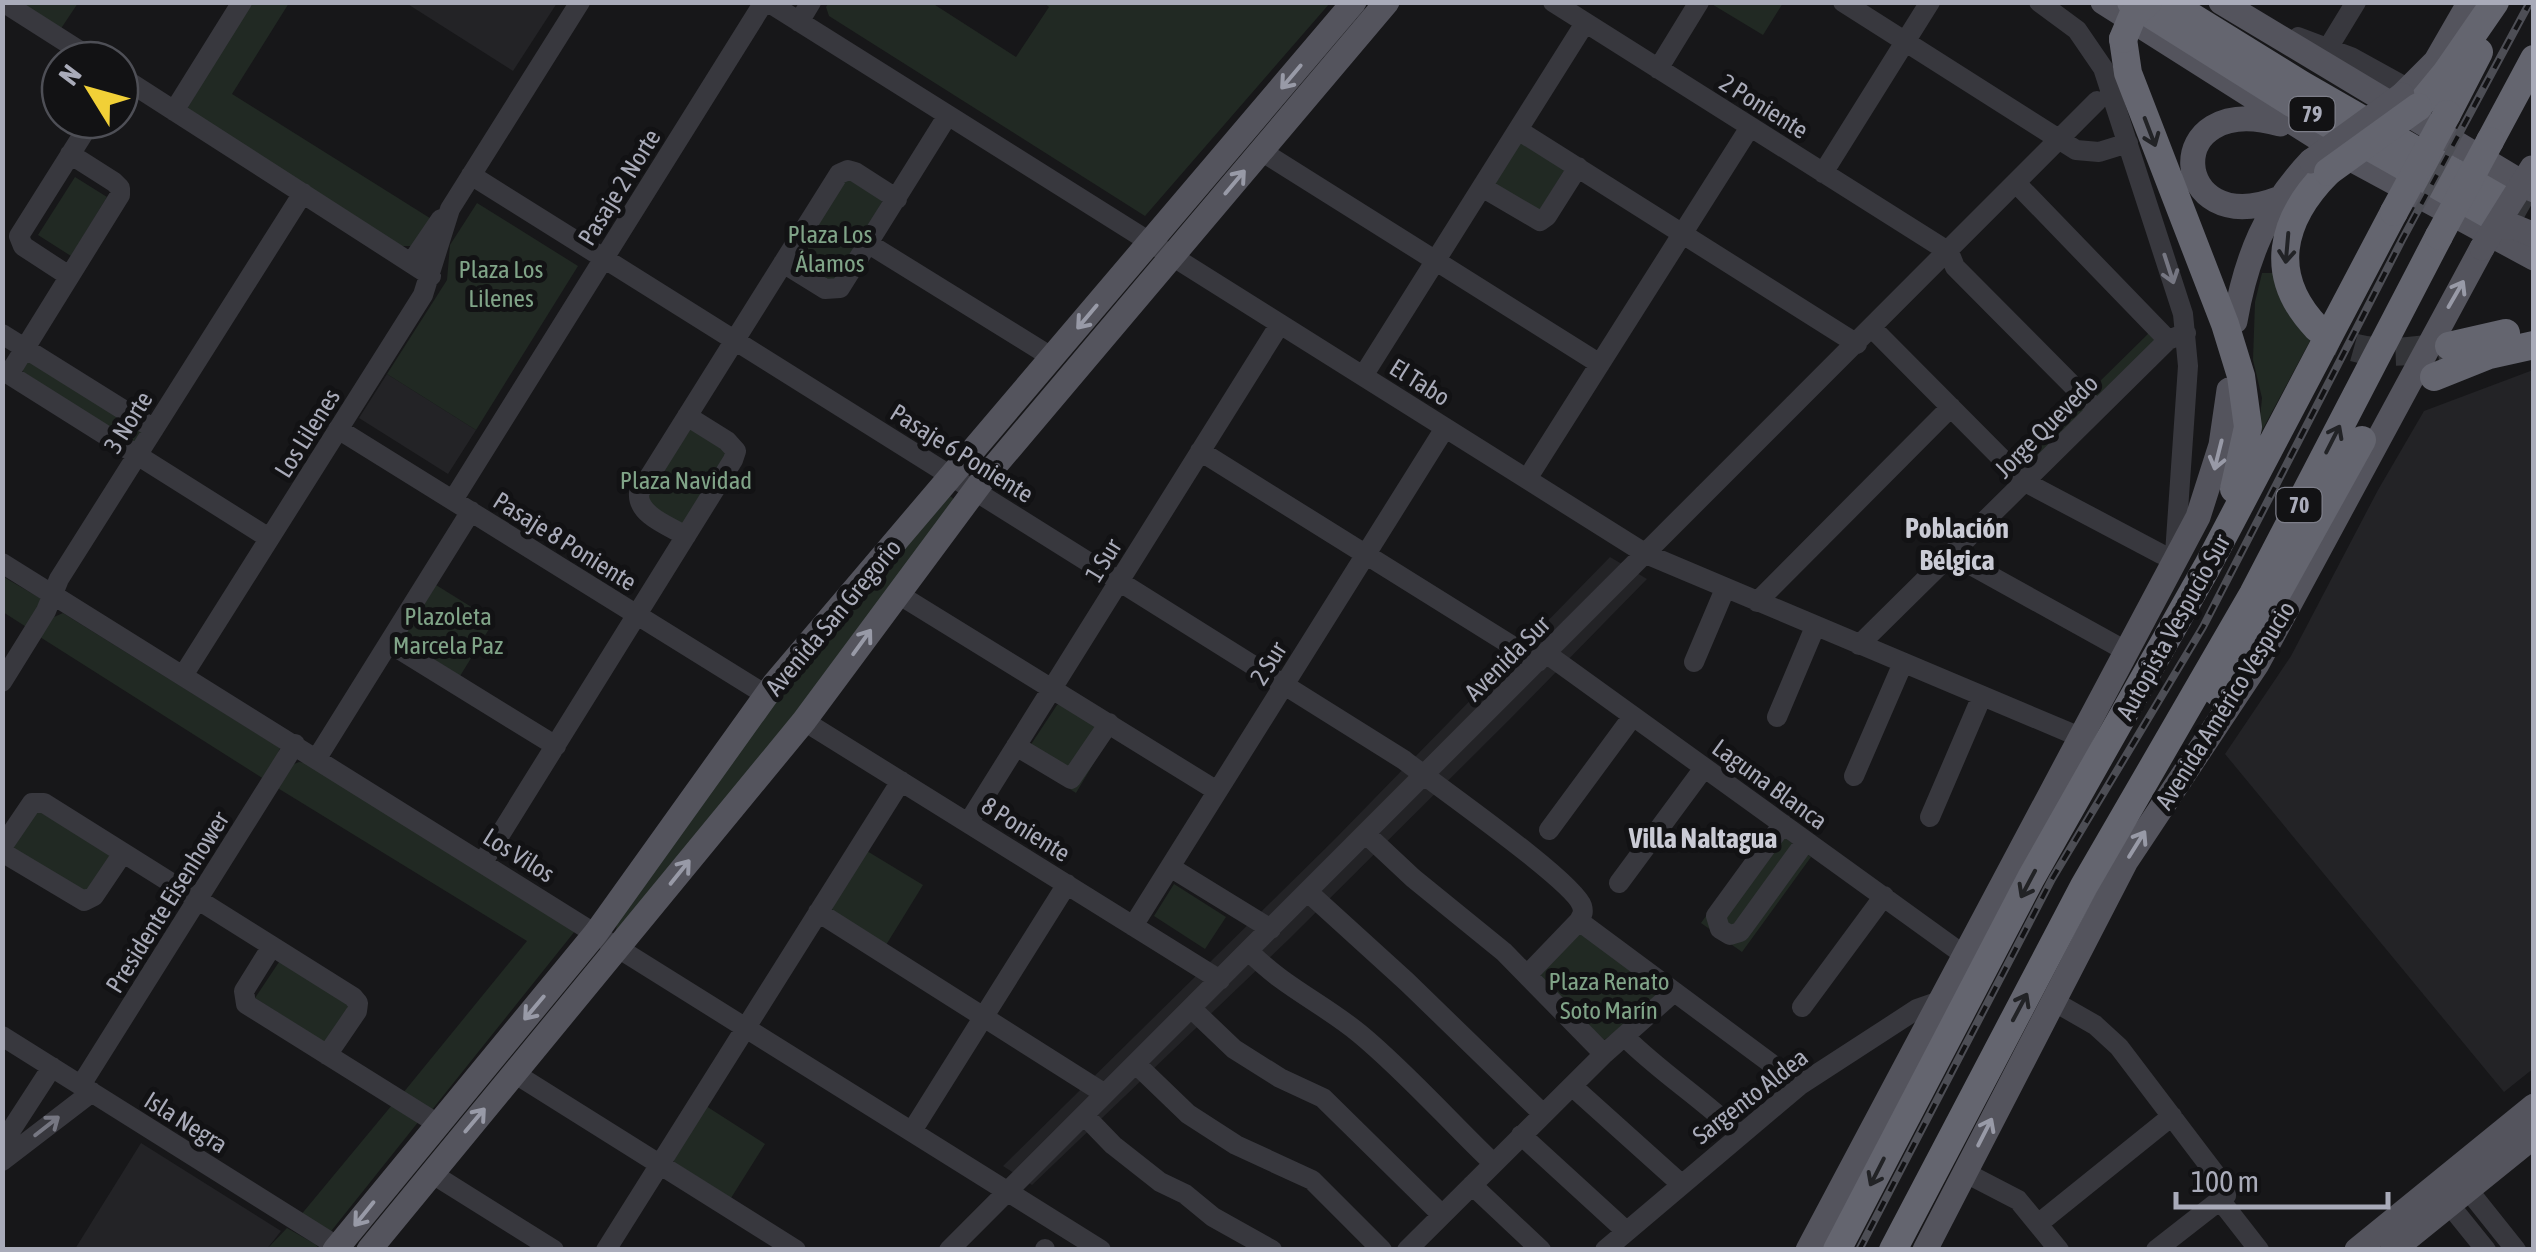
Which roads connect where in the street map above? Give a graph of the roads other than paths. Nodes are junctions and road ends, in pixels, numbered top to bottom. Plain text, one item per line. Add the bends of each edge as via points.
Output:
1 (3, 2) edge
2 (242, 2) edge
3 (580, 2) edge
4 (766, 2) edge
5 (811, 2) edge
6 (1354, 2) edge
7 (1388, 2) edge
8 (1553, 2) edge
9 (1699, 2) edge
10 (1844, 2) edge
11 (1930, 2) edge
12 (2039, 2) edge
13 (2103, 2) edge
14 (2132, 2) edge
15 (2148, 2) edge
16 (2168, 2) edge
17 (2194, 2) edge
18 (2221, 2) edge
19 (2243, 2) edge
20 (2356, 2) edge
21 (2470, 2) edge
22 (2495, 2) edge
23 (2505, 2) edge
24 (799, 22) junction
25 (1585, 23) junction
26 (63, 40) edge
27 (1906, 42) junction
28 (2328, 48) junction
29 (2534, 58) edge
30 (1658, 68) junction
31 (140, 89) edge
32 (2409, 97) junction
33 (2097, 100) dead end
34 (174, 110) junction
35 (948, 115) junction
36 (1750, 126) junction
37 (1518, 130) junction
38 (2305, 132) junction
39 (79, 140) edge
40 (2059, 140) junction
41 (2128, 143) junction
42 (1260, 152) junction
43 (70, 154) junction
44 (2320, 167) junction
45 (2533, 167) edge
46 (1578, 168) junction
47 (1823, 173) junction
48 (471, 175) junction
49 (2461, 176) junction
50 (2017, 184) junction
51 (1482, 188) junction
52 (302, 193) junction
53 (897, 199) junction
54 (2278, 199) junction
55 (450, 209) junction
56 (2509, 212) edge
57 (1682, 234) junction
58 (2534, 235) edge
59 (868, 244) junction
60 (1161, 249) junction
61 (1949, 252) junction
62 (604, 258) junction
63 (2534, 258) edge
64 (1436, 261) junction
65 (411, 263) junction
66 (783, 263) junction
67 (70, 276) junction
68 (432, 276) junction
69 (2235, 321) dead end
70 (1280, 324) junction
71 (2317, 328) tunnel mouth
72 (2534, 328) edge
73 (2, 334) edge
74 (1865, 336) junction
75 (2177, 337) junction
76 (735, 340) junction
77 (2449, 346) tunnel mouth
78 (2534, 346) edge
79 (25, 348) junction
80 (1053, 358) junction
81 (1600, 364) junction
82 (6, 372) edge
83 (1363, 376) junction
84 (2434, 377) tunnel mouth
85 (2229, 390) dead end
86 (1951, 407) junction
87 (2097, 410) junction
88 (687, 416) junction
89 (1446, 428) junction
90 (154, 429) junction
91 (338, 429) junction
92 (2362, 440) dead end
93 (1200, 452) junction
94 (138, 455) junction
95 (952, 476) junction
96 (1527, 479) junction
97 (2025, 482) junction
98 (975, 490) junction
99 (462, 506) junction
100 (686, 536) junction
101 (270, 538) junction
102 (1366, 554) junction
103 (1646, 554) junction
104 (1951, 554) junction
105 (2168, 558) junction
106 (2, 562) edge
107 (2207, 567) junction
108 (1119, 581) junction
109 (1725, 589) junction
110 (53, 594) junction
111 (898, 594) junction
112 (1757, 602) junction
113 (637, 615) junction
114 (1815, 627) junction
115 (389, 642) junction
116 (1859, 645) junction
117 (2126, 651) junction
118 (1542, 658) junction
119 (1694, 662) dead end
120 (1904, 664) junction
121 (184, 674) junction
122 (2, 682) edge
123 (1284, 684) junction
124 (1052, 689) junction
125 (766, 695) junction
126 (1982, 696) junction
127 (1633, 716) junction
128 (1777, 717) dead end
129 (804, 721) junction
130 (1108, 723) junction
131 (2080, 737) junction
132 (295, 744) junction
133 (556, 746) junction
134 (1016, 746) junction
135 (317, 758) junction
136 (1704, 768) junction
137 (2153, 771) junction
138 (1425, 775) junction
139 (1854, 776) dead end
140 (901, 781) junction
141 (1218, 791) junction
142 (1930, 817) dead end
143 (968, 823) junction
144 (1783, 824) junction
145 (1549, 830) dead end
146 (1366, 834) junction
147 (1806, 841) junction
148 (2, 850) edge
149 (123, 853) junction
150 (483, 862) junction
151 (1170, 867) junction
152 (1619, 883) dead end
153 (1067, 884) junction
154 (1308, 892) junction
155 (1884, 896) junction
156 (198, 900) junction
157 (818, 912) junction
158 (1580, 921) junction
159 (1133, 926) junction
160 (1271, 929) junction
161 (607, 940) junction
162 (272, 946) junction
163 (1249, 951) junction
164 (1964, 955) junction
165 (1527, 975) junction
166 (1220, 980) junction
167 (1674, 992) junction
168 (1940, 1001) junction
169 (2053, 1001) junction
170 (1802, 1007) dead end
171 (1191, 1008) junction
172 (984, 1017) junction
173 (746, 1027) junction
174 (2, 1036) edge
175 (1625, 1037) junction
176 (1604, 1054) junction
177 (328, 1055) junction
178 (1136, 1064) junction
179 (52, 1067) junction
180 (514, 1073) junction
181 (1800, 1085) junction
182 (1572, 1086) junction
183 (86, 1089) junction
184 (1105, 1094) junction
185 (2534, 1106) edge
186 (1543, 1114) junction
187 (1084, 1115) junction
188 (2172, 1116) junction
189 (438, 1124) junction
190 (912, 1132) junction
191 (1739, 1134) junction
192 (1522, 1136) junction
193 (2534, 1136) edge
194 (2, 1144) edge
195 (2, 1161) edge
196 (1493, 1163) junction
197 (660, 1164) junction
198 (1964, 1172) junction
199 (431, 1173) junction
200 (1681, 1184) junction
201 (1472, 1185) junction
202 (1926, 1186) junction
203 (2451, 1188) junction
204 (1007, 1192) junction
205 (2220, 1200) junction
206 (1442, 1215) junction
207 (2038, 1224) junction
208 (1626, 1232) junction
209 (1413, 1247) edge
210 (338, 1248) edge
211 (369, 1250) edge
212 (554, 1250) edge
213 (606, 1250) edge
214 (796, 1250) edge
215 (950, 1250) edge
216 (1101, 1250) edge
217 (1272, 1250) edge
218 (1382, 1250) edge
219 (1540, 1250) edge
220 (1605, 1250) edge
221 (1808, 1250) edge
222 (1838, 1250) edge
223 (1893, 1250) edge
224 (1907, 1250) edge
225 (1925, 1250) edge
226 (2058, 1250) edge
227 (2156, 1250) edge
228 (2259, 1250) edge
229 (2357, 1250) edge
230 (2393, 1250) edge
231 (2486, 1250) edge
232 (2516, 1250) edge

1 - 26 street
2 - 34 street
3 - 48 street, Los Lilenes
4 - 24 street, El Tabo
4 - 62 street, Pasaje 2 Norte
5 - 24 street
6 -> 60 main road, Avenida San Gregorio
7 - 42 main road, Avenida San Gregorio
8 - 25 street, 2 Poniente
9 - 30 street
10 - 27 street
11 - 27 street
12 - 41 street via 2096,53
13 - 38 main road
14 - 56 highway, 79 via 2290,102
15 -> 107 highway, bridge via 2123,39 2125,64 2226,324 2246,401 2244,452
16 - 49 highway, 79
17 - 49 highway via 2379,113
18 - 56 main road
19 - 28 street
20 - 28 street
21 - 32 main road
22 - 32 highway via 2446,73
23 - 107 highway, Autopista Vespucio Sur / 70, bridge
24 - 35 street, El Tabo
25 - 30 street, 2 Poniente
25 - 37 street
27 - 40 street
27 - 47 street
28 - 32 street
137 -> 29 highway, 70, bridge
30 - 36 street, 2 Poniente
31 - 34 street
32 - 44 highway, bridge
33 - 40 street, Avenida Sur
34 - 52 street
35 - 53 street
35 - 60 street, El Tabo
36 - 47 street, 2 Poniente
36 - 57 street
37 - 46 street
37 - 51 street
38 - 54 main road via 2237,117 2211,128 2197,147 2196,179 2214,200 2242,209
38 - 63 main road
39 - 43 street
40 - 41 street via 2091,154
40 - 50 street, Avenida Sur
41 -> 75 street via 2178,296
60 -> 42 main road, Avenida San Gregorio
42 - 64 street
43 - 67 street via 120,191
43 - 67 street via 19,240
44 - 54 main road
44 -> 71 highway via 2285,253 2292,291
45 - 56 main road, Avenida Américo Vespucio, bridge
46 - 51 street via 1540,221
46 - 57 street
47 - 61 street, 2 Poniente
48 - 55 street, Los Lilenes
48 - 62 street, Pasaje 6 Poniente
49 - 56 highway, 79
50 - 61 street, Avenida Sur
50 - 75 street
51 - 64 street
52 - 65 street
52 - 90 street, 3 Norte
53 - 59 street
53 - 66 street via 855,172 842,172
54 - 69 main road via 2251,253
55 - 65 street, Los Lilenes
55 - 68 street, Los Lilenes
56 - 58 main road, bridge via 2515,227
169 -> 56 main road, Avenida Américo Vespucio via 2126,861 2266,647
57 - 74 street
57 - 81 street
59 - 66 street via 837,290
59 - 80 street
60 - 70 street, El Tabo
60 -> 80 main road, Avenida San Gregorio
60 - 98 main road, Avenida San Gregorio
61 - 74 street, Avenida Sur
61 - 87 street via 1955,267
62 - 76 street, Pasaje 6 Poniente
62 - 99 street, Pasaje 2 Norte
64 - 81 street
64 - 83 street
65 - 68 street
66 - 76 street
67 - 79 street
68 - 91 street, Los Lilenes
70 - 83 street, El Tabo
70 - 93 street, 1 Sur
72 - 77 highway
73 - 79 street
74 - 86 street
74 - 103 street, Avenida Sur
75 - 87 street, Jorge Quevedo
75 - 105 street via 2187,377
76 - 88 street
76 - 95 street, Pasaje 6 Poniente
78 - 84 highway via 2488,355
79 - 82 street
79 - 90 street
80 - 95 main road, Avenida San Gregorio
81 - 96 street
82 - 94 street
83 - 89 street, El Tabo
85 -> 105 main road via 2198,517
86 - 97 street
86 - 112 street
87 - 97 street, Jorge Quevedo
88 - 100 street via 638,500
88 - 100 street via 736,454
89 - 96 street, El Tabo
89 - 102 street, 2 Sur
90 - 94 street, 3 Norte
91 - 99 street, Pasaje 8 Poniente
91 - 101 street, Los Lilenes
92 - 137 highway via 2231,673
93 - 102 street, Laguna Blanca
93 - 108 street, 1 Sur
94 - 101 street
94 - 110 street, 3 Norte
95 - 98 street, Pasaje 6 Poniente
95 - 125 main road, Avenida San Gregorio
96 - 103 street, El Tabo
97 - 104 street, Jorge Quevedo
97 - 105 street
98 - 108 street, Pasaje 6 Poniente
98 - 111 main road, Avenida San Gregorio
99 - 113 street, Pasaje 8 Poniente
99 - 115 street, Pasaje 2 Norte
100 - 113 street
101 - 121 street, Los Lilenes
102 - 118 street, Laguna Blanca
102 - 123 street, 2 Sur
103 - 109 street, El Tabo
103 - 118 street, Avenida Sur
104 - 116 street, Jorge Quevedo
104 - 117 street
105 - 117 main road
106 - 110 street, Los Vilos
107 -> 222 highway, Autopista Vespucio Sur / 70 via 2031,878
108 - 123 street, Pasaje 6 Poniente
108 - 124 street, 1 Sur
109 - 112 street, El Tabo
109 - 119 street
110 - 121 street, Los Vilos
110 - 122 street, 3 Norte
111 - 124 street
129 -> 111 main road, Avenida San Gregorio
112 - 114 street, El Tabo
113 - 125 street, Pasaje 8 Poniente
113 - 133 street
114 - 116 street, El Tabo
114 - 128 street
115 - 133 street
115 - 135 street, Pasaje 2 Norte
116 - 120 street, El Tabo
117 - 131 main road
118 - 127 street, Laguna Blanca
118 - 138 street, Avenida Sur
120 - 126 street, El Tabo
120 - 139 street
121 - 132 street, Los Vilos
123 - 138 street, Pasaje 6 Poniente
123 - 141 street, 2 Sur
124 - 130 street
124 - 134 street, 1 Sur
125 - 161 main road, Avenida San Gregorio
126 - 131 street, El Tabo
126 - 142 street
127 - 136 street, Laguna Blanca
127 - 145 street
129 - 140 street, 8 Poniente
161 -> 129 main road, Avenida San Gregorio
130 - 134 street via 1071,779
130 - 141 street
131 - 164 main road
132 - 135 street, Los Vilos
132 - 156 street, Presidente Eisenhower
133 - 150 street
134 - 143 street, 1 Sur
135 - 150 street, Los Vilos
136 - 144 street, Laguna Blanca
136 - 152 street
202 -> 137 highway, 70 via 2084,886
138 - 146 street, Avenida Sur
138 - 158 street, Pasaje 6 Poniente via 1548,870 1581,904
140 - 143 street, 8 Poniente
140 - 157 street
141 - 151 street, 2 Sur
143 - 153 street, 8 Poniente
144 - 147 street, Laguna Blanca
144 - 147 street via 1718,912 1715,921 1727,934 1740,932
146 - 154 street, Avenida Sur
146 - 165 street
147 - 155 street, Laguna Blanca
148 - 149 street via 84,901
148 - 149 street via 36,801
149 - 156 street
150 - 161 street, Los Vilos
151 - 159 street, 2 Sur
151 - 160 street
153 - 159 street, 8 Poniente
153 - 172 street
154 - 160 street, Avenida Sur
154 - 186 street
155 - 164 street, Laguna Blanca
155 - 170 street
156 - 162 street
156 - 183 street, Presidente Eisenhower
157 - 172 street
157 - 173 street
158 - 165 street
158 - 167 street
159 - 166 street, 8 Poniente
160 - 163 street, Avenida Sur
161 - 173 street, Los Vilos
161 - 180 main road, Avenida San Gregorio
161 -> 189 main road, Avenida San Gregorio
162 - 177 street via 244,1000
162 - 177 street via 358,1003
163 - 166 street, Avenida Sur
163 - 196 street via 1281,982 1370,1042
164 - 168 main road
165 - 176 street
166 - 171 street, Avenida Sur
167 - 175 street
167 - 181 street
168 - 181 street, Sargento Aldea
168 - 221 main road
169 - 188 street via 2120,1047
198 -> 169 main road, Avenida Américo Vespucio
171 - 178 street, Avenida Sur
171 - 206 street via 1234,1049 1324,1098
172 - 184 street
172 - 190 street
173 - 190 street, Los Vilos
173 - 197 street
174 - 179 street, Isla Negra
175 - 176 street
175 - 191 street
176 - 182 street
177 - 189 street
178 - 184 street, Avenida Sur
178 - 218 street via 1188,1114 1312,1180
179 - 183 street, Isla Negra
179 - 194 street
180 - 197 street
199 -> 180 main road, Avenida San Gregorio
181 - 191 street, Sargento Aldea
182 - 186 street
182 - 200 street
195 -> 183 street, Presidente Eisenhower
183 - 210 street, Isla Negra
184 - 187 street, Avenida Sur
185 - 203 main road
186 - 192 street
187 - 204 street, Avenida Sur
187 - 217 street via 1160,1182
188 - 205 street via 2223,1184
188 - 207 street
189 -> 210 main road, Avenida San Gregorio
190 - 204 street, Los Vilos
191 - 200 street, Sargento Aldea
192 - 196 street
192 - 208 street
193 - 203 main road
196 - 201 street
197 - 213 street
197 - 214 street
198 - 207 street via 2018,1200
198 - 225 main road, Avenida Américo Vespucio
199 - 211 main road, Avenida San Gregorio
199 - 212 street
200 - 208 street, Sargento Aldea
201 - 206 street
201 - 219 street
202 - 223 highway, 70
202 - 224 highway
203 - 229 main road
203 - 230 main road
203 - 231 street
203 - 232 street
204 - 215 street, Avenida Sur
204 - 216 street, Los Vilos
205 - 227 street
205 - 228 street
206 - 209 street
207 - 226 street
208 - 220 street, Sargento Aldea

